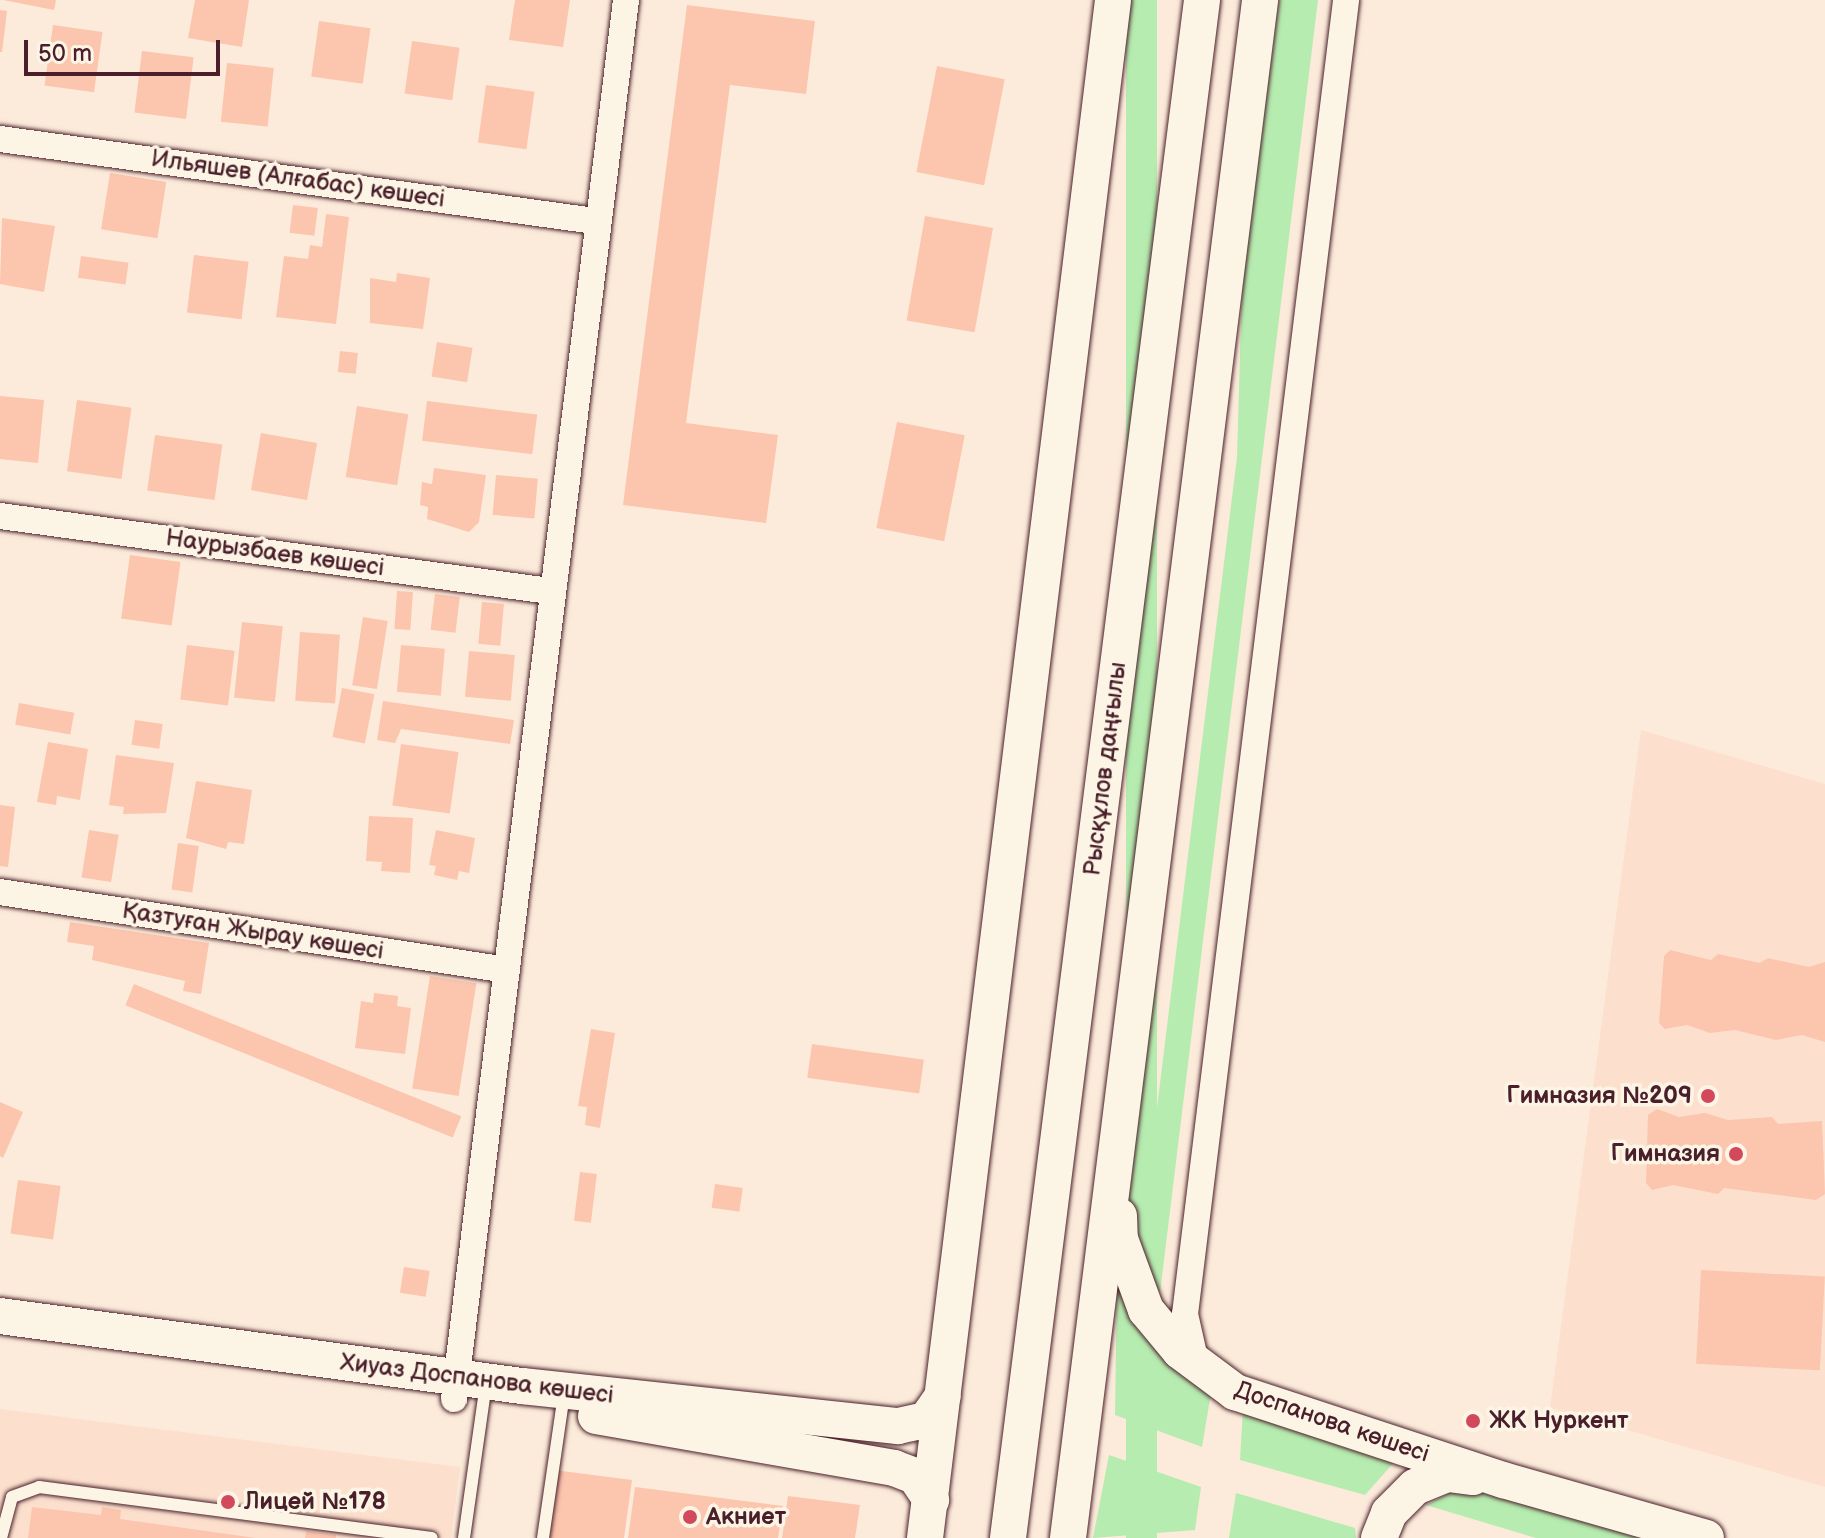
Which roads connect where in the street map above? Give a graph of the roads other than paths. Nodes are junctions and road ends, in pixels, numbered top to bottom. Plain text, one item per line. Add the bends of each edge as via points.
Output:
1 (626, 0) edge
2 (1113, 0) edge
3 (1202, 0) edge
4 (1260, 0) edge
5 (1346, 0) edge
6 (0, 139) edge
7 (595, 221) junction
8 (0, 516) edge
9 (550, 591) junction
10 (0, 892) edge
11 (507, 970) junction
12 (1115, 1147) junction
13 (0, 1316) edge
14 (0, 1336) edge
15 (1198, 1367) junction
16 (470, 1389) junction
17 (943, 1396) junction
18 (562, 1400) junction
19 (1503, 1480) junction
20 (931, 1500) junction
21 (1, 1538) edge
22 (432, 1538) edge
23 (464, 1538) edge
24 (543, 1538) edge
25 (925, 1538) edge
26 (1008, 1538) edge
27 (1068, 1538) edge
28 (1379, 1538) edge
29 (1706, 1538) edge

1 - 7 street
2 - 17 street
3 - 26 street, Рысқұлов даңғылы
4 - 12 street
5 - 15 street via 1185,1314
6 - 7 street, Ильяшев (Алғабас) көшесі
7 - 9 street
8 - 9 street, Наурызбаев көшесі
9 - 11 street
10 - 11 street, Қазтуған Жырау көшесі
11 - 16 street
12 - 15 street, Доспанова көшесі via 1120,1239 1133,1283 1161,1331
12 - 27 street
13 - 16 street, Хиуаз Доспанова көшесі
14 - 16 street, Хиуаз Доспанова көшесі
15 - 19 street, Доспанова көшесі via 1264,1403
16 - 18 street, Хиуаз Доспанова көшесі
16 - 23 lane
17 - 18 street, Хиуаз Доспанова көшесі via 926,1420 898,1426
17 - 20 street
18 - 20 street, Хиуаз Доспанова көшесі via 894,1468 915,1476
18 - 24 lane
19 - 28 street via 1448,1474 1415,1487 1389,1513
19 - 29 street, Доспанова көшесі
20 - 25 street
21 - 22 lane via 12,1497 39,1487

